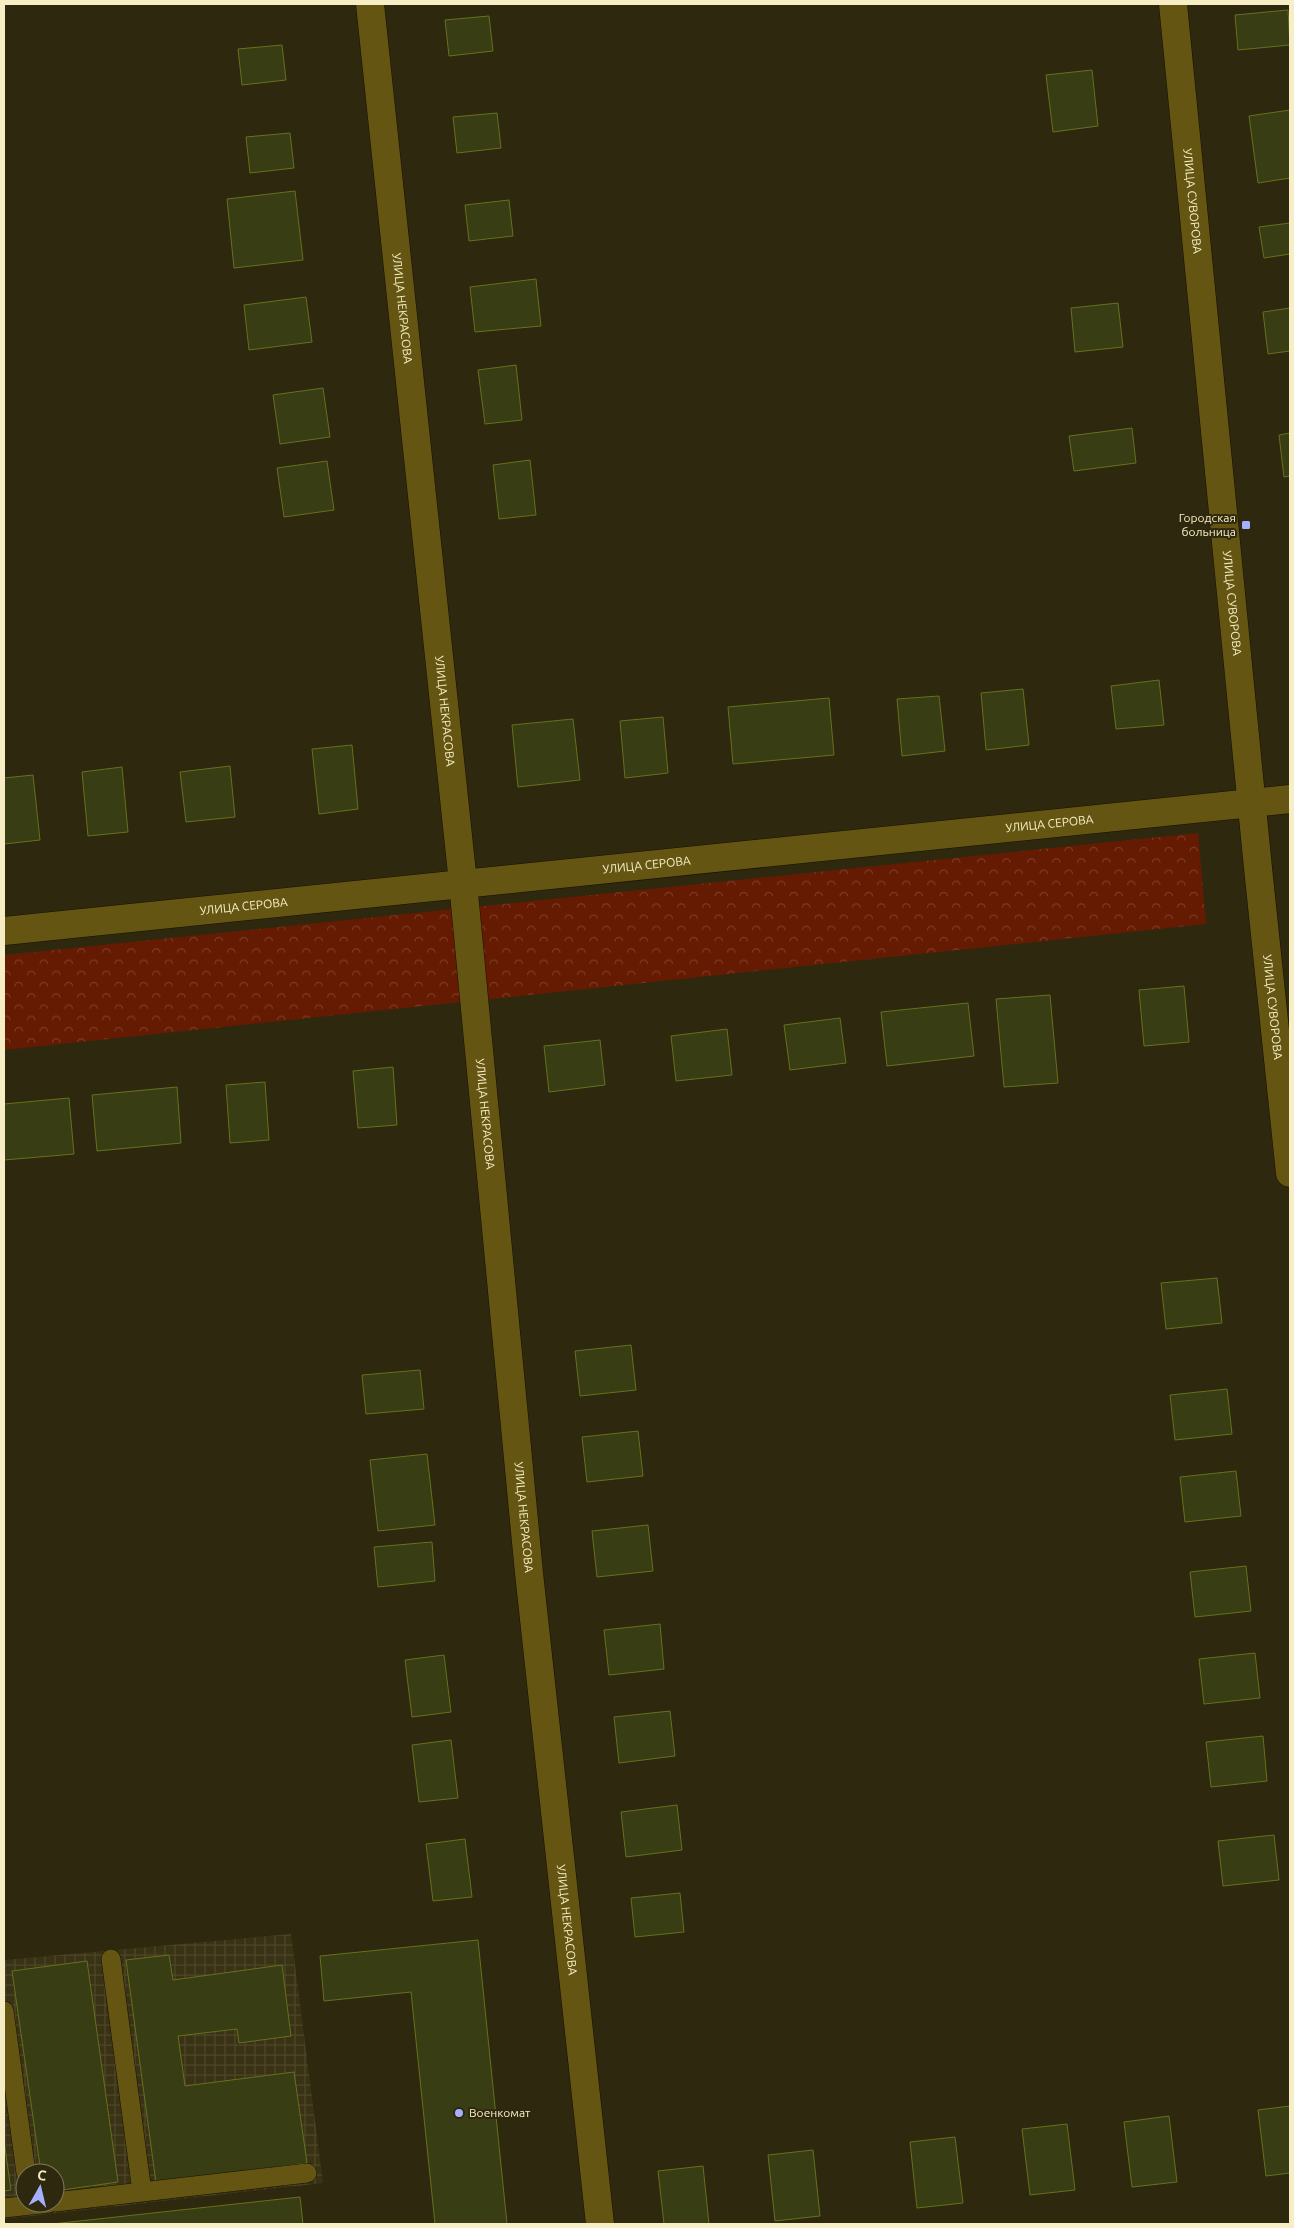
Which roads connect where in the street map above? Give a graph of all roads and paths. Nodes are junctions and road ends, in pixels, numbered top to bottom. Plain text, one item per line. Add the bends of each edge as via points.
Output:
1 (370, 4) edge
2 (1173, 4) edge
3 (1290, 799) edge
4 (1252, 803) junction
5 (463, 883) junction
6 (4, 931) edge
7 (1290, 1173) edge
8 (111, 1959) dead end
9 (4, 2012) edge
10 (25, 2163) edge
11 (307, 2173) dead end
12 (142, 2192) junction
13 (65, 2201) edge
14 (600, 2224) edge

1 - 5 street, УЛИЦА НЕКРАСОВА
2 - 4 street, УЛИЦА СУВОРОВА
3 - 4 street, УЛИЦА СЕРОВА
4 - 5 street, УЛИЦА СЕРОВА
4 - 7 street, УЛИЦА СУВОРОВА
5 - 6 street, УЛИЦА СЕРОВА
5 - 14 street, УЛИЦА НЕКРАСОВА via 528,1573
8 - 12 lane
9 - 10 lane
11 - 12 lane
12 - 13 lane

